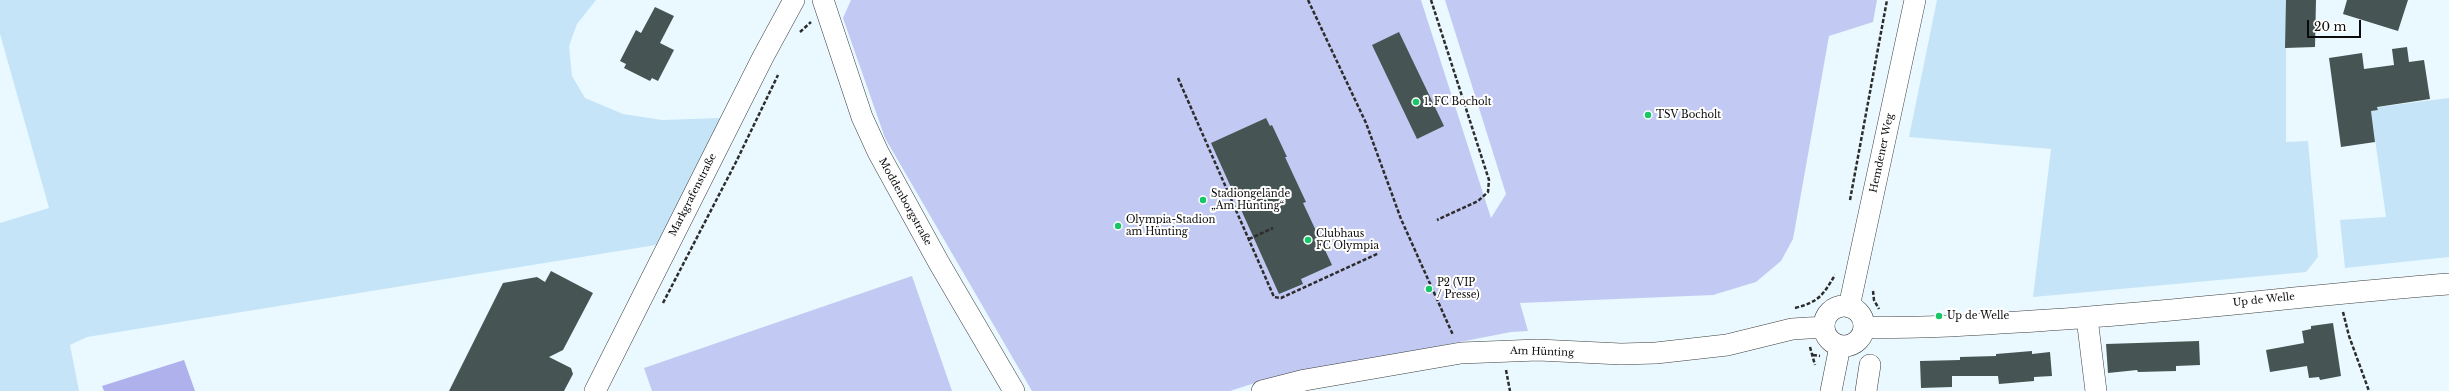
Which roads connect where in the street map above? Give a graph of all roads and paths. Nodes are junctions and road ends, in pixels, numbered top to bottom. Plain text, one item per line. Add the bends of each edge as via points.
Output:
1 (794, 0) edge
2 (1308, 0) edge
3 (1430, 0) edge
4 (1887, 0) edge
5 (1915, 0) edge
6 (825, 5) edge
7 (797, 35) dead end
8 (780, 70) dead end
9 (1178, 78) dead end
10 (1850, 201) dead end
11 (1437, 220) dead end
12 (1273, 228) dead end
13 (1249, 239) junction
14 (1379, 253) dead end
15 (1837, 268) dead end
16 (2449, 284) edge
17 (2338, 292) junction
18 (1849, 307) junction
19 (661, 308) dead end
20 (1788, 309) dead end
21 (2087, 318) junction
22 (1864, 326) junction
23 (1824, 327) junction
24 (1840, 346) junction
25 (1462, 353) junction
26 (1813, 355) dead end
27 (1870, 365) dead end
28 (1814, 370) dead end
29 (595, 391) edge
30 (1014, 391) edge
31 (1262, 391) edge
32 (1831, 391) edge
33 (1866, 391) edge
34 (2096, 391) edge
35 (2370, 391) edge

1 - 29 street, Markgrafenstraße via 762,57
2 - 25 path via 1366,123 1401,219
3 - 11 path via 1489,180 1488,192 1478,201
4 - 10 path
5 - 18 street, Hemdener Weg
6 - 7 path
6 - 30 street, Moddenborgstraße via 862,117 878,152 938,263
8 - 19 path
9 - 13 path
12 - 13 path
13 - 14 path via 1274,297 1281,298
15 - 20 path via 1822,297 1809,305
16 - 17 street, Up de Welle
17 - 21 street, Up de Welle
17 - 35 path via 2349,336
18 - 22 street via 1861,316
18 - 23 street via 1842,306 1828,313
21 - 22 street, Up de Welle via 1932,327
21 - 34 street
22 - 24 street via 1856,342
23 - 24 street via 1830,341
23 - 25 street, Am Hünting via 1792,329 1727,345 1656,353 1538,350
24 - 32 street
25 - 31 street, Am Hünting via 1305,380
26 - 28 path
27 - 33 street

